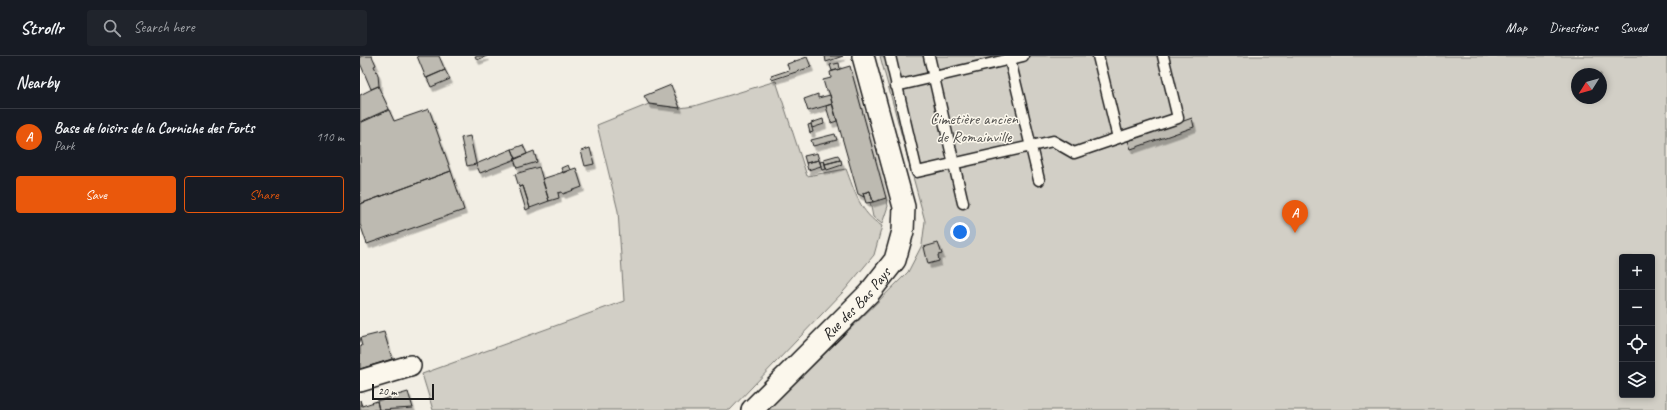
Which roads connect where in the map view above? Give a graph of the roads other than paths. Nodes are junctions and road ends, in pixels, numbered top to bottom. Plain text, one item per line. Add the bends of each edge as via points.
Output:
1 (863, 56) edge
2 (890, 56) edge
3 (928, 56) edge
4 (1023, 56) edge
5 (1098, 56) edge
6 (1163, 56) edge
7 (1010, 58) edge
8 (933, 77) junction
9 (896, 86) junction
10 (1118, 138) junction
11 (1031, 146) junction
12 (954, 164) junction
13 (1039, 180) dead end
14 (963, 203) dead end
15 (410, 366) dead end
16 (360, 381) edge
17 (752, 410) edge

1 - 17 street, Rue des Bas Pays via 904,207 903,231 895,260 869,293
2 - 9 lane
3 - 8 lane
4 - 7 lane
5 - 10 lane
6 - 10 lane via 1178,118
7 - 8 lane
7 - 11 lane
8 - 9 lane
8 - 12 lane
9 - 12 lane via 917,172
10 - 11 lane via 1074,153 1053,141
11 - 12 lane
11 - 13 lane
12 - 14 lane
15 - 16 street

